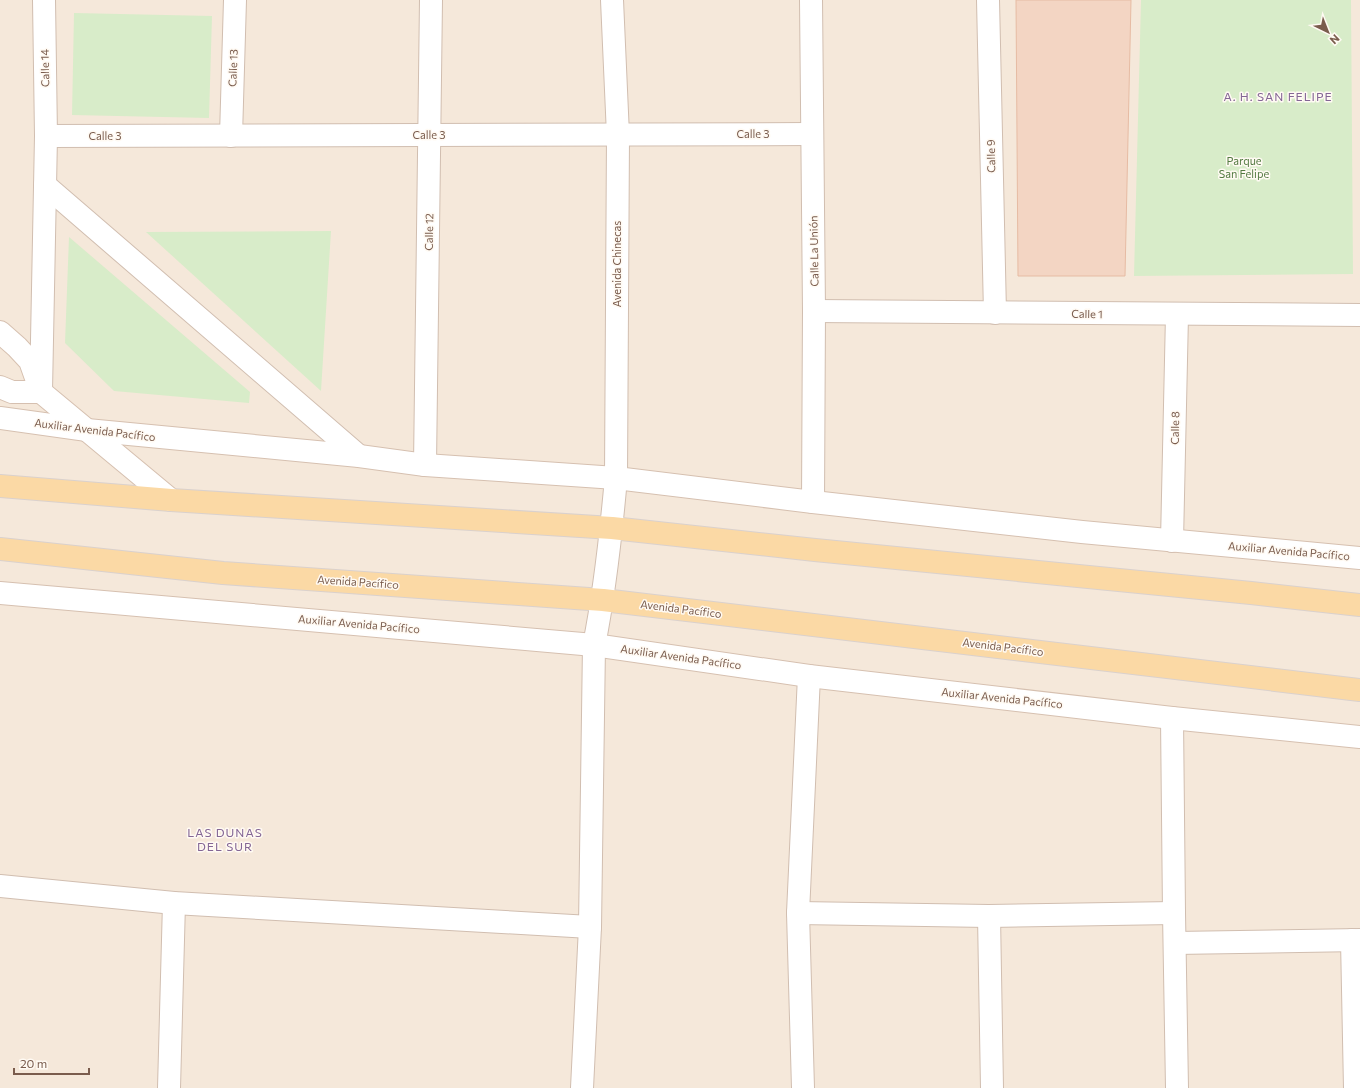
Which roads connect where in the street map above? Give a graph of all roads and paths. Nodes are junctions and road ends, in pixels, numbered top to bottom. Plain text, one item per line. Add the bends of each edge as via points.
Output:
1 (44, 0) edge
2 (235, 0) edge
3 (431, 0) edge
4 (612, 0) edge
5 (810, 0) edge
6 (988, 0) edge
7 (812, 134) junction
8 (430, 135) junction
9 (618, 135) junction
10 (46, 136) junction
11 (231, 136) junction
12 (45, 185) junction
13 (814, 312) junction
14 (994, 312) junction
15 (1177, 314) junction
16 (1360, 315) edge
17 (0, 332) edge
18 (0, 387) edge
19 (42, 392) junction
20 (0, 418) edge
21 (87, 430) junction
22 (359, 456) junction
23 (426, 465) junction
24 (616, 478) junction
25 (0, 486) edge
26 (171, 500) junction
27 (813, 502) junction
28 (612, 528) junction
29 (1172, 541) junction
30 (0, 549) edge
31 (1360, 558) edge
32 (0, 593) edge
33 (603, 600) junction
34 (1360, 605) edge
35 (594, 645) junction
36 (809, 676) junction
37 (1360, 690) edge
38 (1172, 718) junction
39 (1360, 737) edge
40 (0, 886) edge
41 (174, 903) junction
42 (798, 913) junction
43 (1174, 913) junction
44 (989, 916) junction
45 (590, 927) junction
46 (1356, 940) edge
47 (1175, 943) junction
48 (169, 1088) edge
49 (582, 1088) edge
50 (803, 1088) edge
51 (992, 1088) edge
52 (1178, 1088) edge
53 (1355, 1088) edge

1 - 10 street, Calle 14
2 - 11 street, Calle 13
3 - 8 street, Calle 12
4 - 9 street, Avenida Chinecas
5 - 7 street, Calle La Unión
6 - 14 street, Calle 9
7 - 9 street, Calle 3
7 - 13 street, Calle La Unión
8 - 9 street, Calle 3
8 - 11 street, Calle 3
8 - 23 street, Calle 12
9 - 24 street, Avenida Chinecas
10 - 11 street, Calle 3
10 - 12 street, Calle 14
12 - 19 street, Calle 14
12 - 22 street
13 - 14 street, Calle 1
13 - 27 street, Calle La Unión
14 - 15 street, Calle 1
15 - 16 street, Calle 1
15 - 29 street, Calle 8
17 - 19 street via 30,361
18 - 19 street via 12,392
19 - 21 street
20 - 21 street, Auxiliar Avenida Pacífico
21 - 22 street, Auxiliar Avenida Pacífico
21 - 26 street
22 - 23 street, Auxiliar Avenida Pacífico
23 - 24 street, Auxiliar Avenida Pacífico
24 - 27 street, Auxiliar Avenida Pacífico
24 - 28 street, Avenida Chinecas
25 - 26 main road
26 - 28 main road
27 - 29 street, Auxiliar Avenida Pacífico
28 - 33 street, Avenida Chinecas
28 - 34 main road
29 - 31 street, Auxiliar Avenida Pacífico
30 - 33 main road, Avenida Pacífico via 223,573
32 - 35 street, Auxiliar Avenida Pacífico
33 - 35 street
33 - 37 main road, Avenida Pacífico
35 - 36 street, Auxiliar Avenida Pacífico
35 - 45 street
36 - 38 street, Auxiliar Avenida Pacífico
36 - 42 street
38 - 39 street, Auxiliar Avenida Pacífico
38 - 43 street
40 - 41 street
41 - 45 street
41 - 48 street
42 - 44 street
42 - 50 street
43 - 44 street
43 - 47 street
44 - 51 street
45 - 49 street
46 - 47 street
46 - 53 street
47 - 52 street

